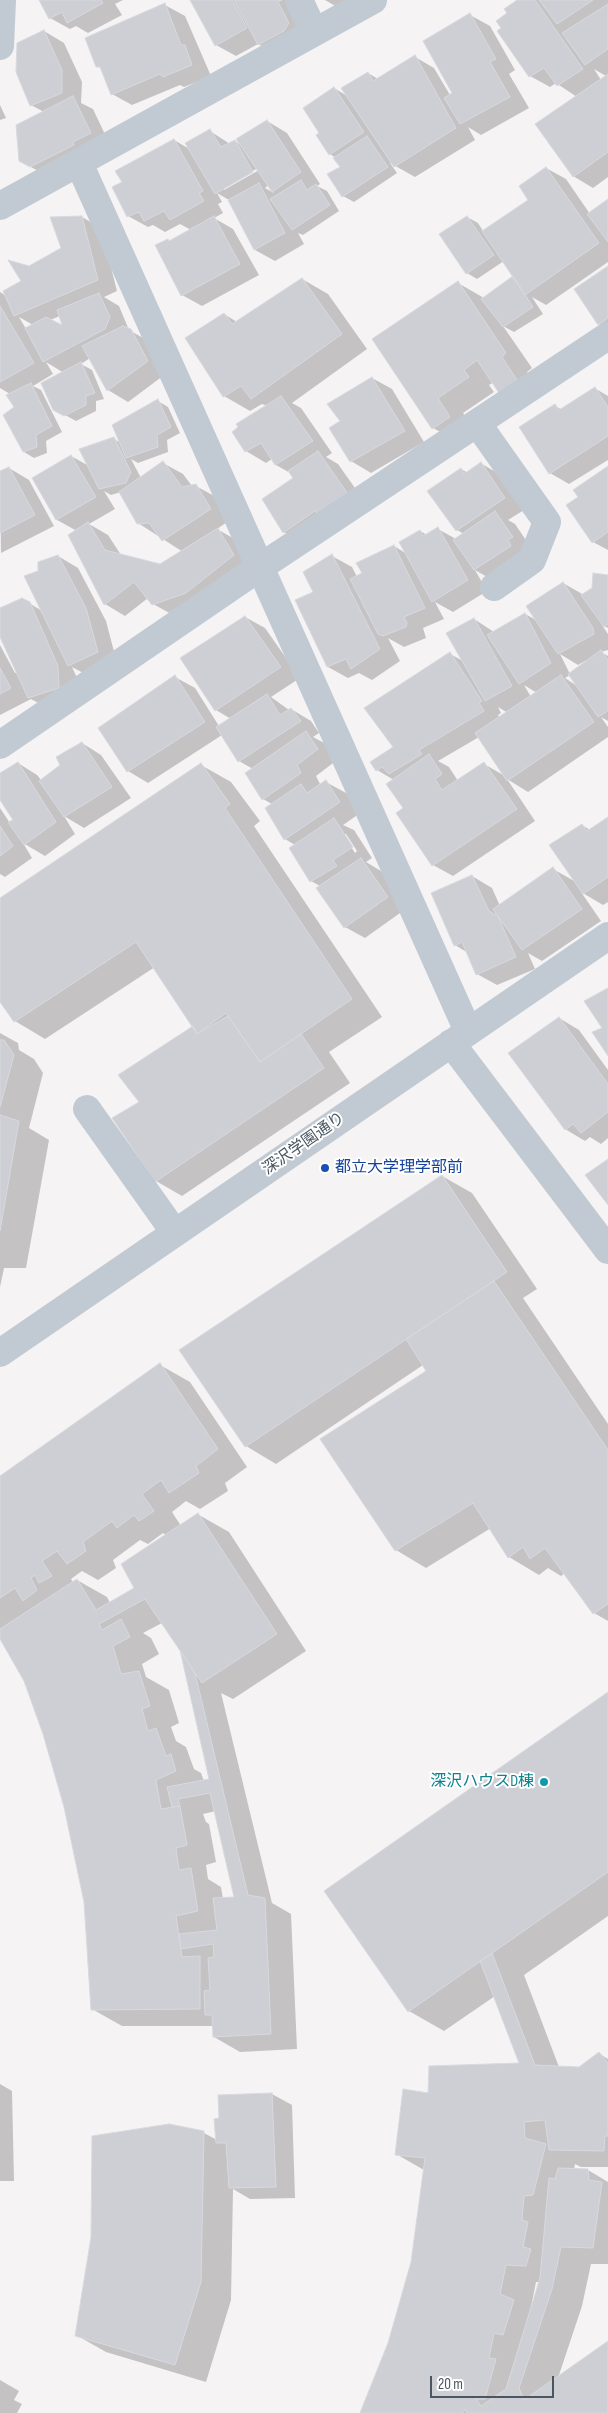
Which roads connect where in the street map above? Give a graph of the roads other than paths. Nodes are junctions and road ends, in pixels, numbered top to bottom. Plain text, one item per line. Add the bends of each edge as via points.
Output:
1 (2, 0) edge
2 (299, 0) edge
3 (373, 0) edge
4 (314, 32) junction
5 (0, 46) edge
6 (79, 163) junction
7 (0, 206) edge
8 (608, 336) edge
9 (477, 423) junction
10 (259, 568) junction
11 (494, 587) dead end
12 (0, 745) edge
13 (608, 936) edge
14 (459, 1037) junction
15 (87, 1109) dead end
16 (175, 1233) junction
17 (608, 1250) edge
18 (0, 1353) edge

1 - 5 street
2 - 4 street
3 - 4 street
4 - 6 street
6 - 7 street
6 - 10 street
8 - 9 street
9 - 10 street
9 - 11 street via 547,522 532,560
10 - 12 street
10 - 14 street
13 - 14 street, 深沢学園通り
14 - 16 street, 深沢学園通り
14 - 17 street
15 - 16 street
16 - 18 street, 深沢学園通り

